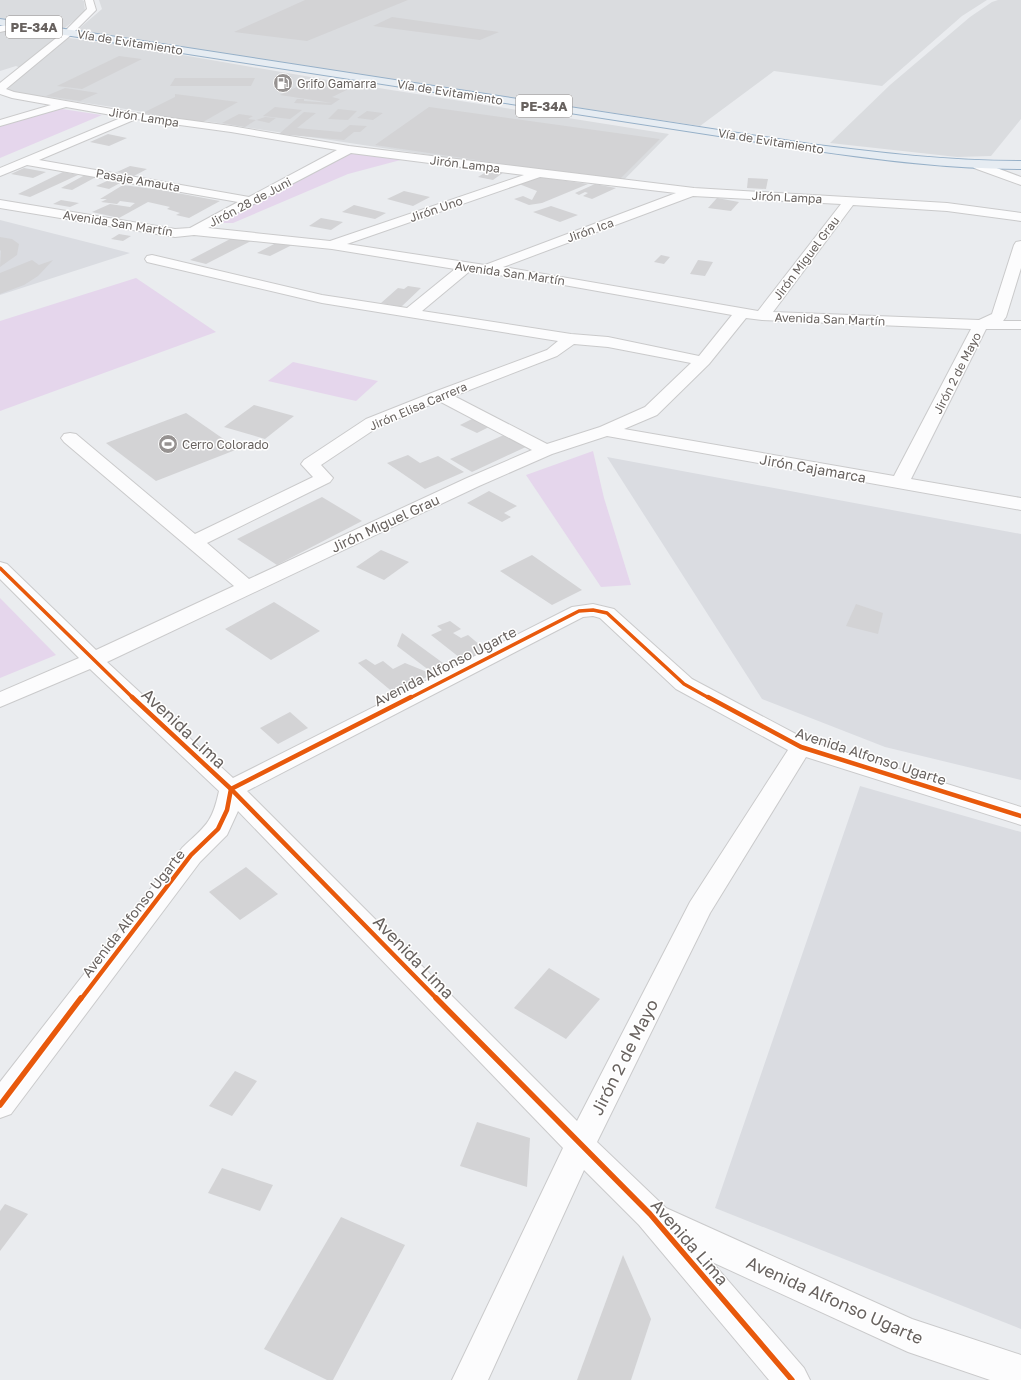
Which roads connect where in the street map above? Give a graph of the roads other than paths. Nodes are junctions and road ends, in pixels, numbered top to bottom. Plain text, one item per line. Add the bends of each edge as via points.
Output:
1 (89, 0) edge
2 (0, 22) edge
3 (19, 25) junction
4 (0, 29) edge
5 (68, 32) junction
6 (29, 64) junction
7 (5, 72) dead end
8 (68, 104) junction
9 (135, 116) junction
10 (0, 123) edge
11 (349, 149) junction
12 (25, 161) junction
13 (1021, 164) edge
14 (978, 165) junction
15 (0, 172) edge
16 (540, 173) junction
17 (1021, 180) edge
18 (694, 192) junction
19 (252, 201) junction
20 (850, 201) junction
21 (0, 204) edge
22 (1021, 217) edge
23 (194, 231) junction
24 (332, 245) junction
25 (1021, 245) edge
26 (466, 267) junction
27 (486, 270) junction
28 (410, 313) junction
29 (742, 313) junction
30 (762, 316) junction
31 (981, 325) junction
32 (1021, 325) edge
33 (571, 339) junction
34 (703, 361) junction
35 (440, 395) junction
36 (606, 431) junction
37 (70, 438) dead end
38 (546, 450) junction
39 (900, 483) junction
40 (1021, 504) edge
41 (194, 542) junction
42 (0, 568) edge
43 (248, 588) junction
44 (93, 660) junction
45 (0, 700) edge
46 (801, 747) junction
47 (231, 789) junction
48 (1021, 816) edge
49 (0, 1105) edge
50 (580, 1145) junction
51 (654, 1218) junction
52 (1021, 1373) edge
53 (470, 1380) edge
54 (792, 1380) edge

1 - 5 street, Jirón Lampa via 92,10
2 - 3 highway, Vía de Evitamiento / PE-34A
3 - 4 street
3 - 5 highway, Vía de Evitamiento / PE-34A
5 - 6 street, Jirón Lampa
5 - 14 highway, Vía de Evitamiento / PE-34A via 810,147
6 - 7 street
6 - 8 street, Jirón Lampa via 0,89 2,92
8 - 9 street, Jirón Lampa
8 - 10 street
9 - 11 street, Jirón Lampa
9 - 12 street
11 - 16 street, Jirón Lampa
11 - 19 street, Jirón 28 de Juni
12 - 15 street
12 - 19 street, Pasaje Amauta
13 - 14 highway, Vía de Evitamiento / PE-34A
14 - 17 street
16 - 18 street, Jirón Lampa
16 - 24 street, Jirón Uno
18 - 20 street, Jirón Lampa
18 - 27 street, Jirón Ica
19 - 23 street, Jirón 28 de Juni
20 - 22 street, Jirón Lampa via 947,207
20 - 30 street, Jirón Miguel Grau
21 - 23 street, Avenida San Martín via 175,233
23 - 24 street, Avenida San Martín
23 - 28 street, Jirón 28 de Juni via 162,252 322,298
24 - 26 street, Avenida San Martín
25 - 31 street, Jirón 2 de Mayo via 999,316
26 - 27 street, Avenida San Martín
26 - 28 street
27 - 29 street, Avenida San Martín
28 - 33 street
29 - 30 street, Avenida San Martín
29 - 34 street, Jirón Miguel Grau
30 - 31 street, Avenida San Martín
31 - 32 street, Avenida San Martín
31 - 39 street, Jirón 2 de Mayo
33 - 34 street via 608,342
33 - 35 street, Jirón Elisa Carrera via 552,353
34 - 36 street, Jirón Miguel Grau via 651,411
35 - 38 street
35 - 41 street, Jirón Elisa Carrera via 372,423 310,464 324,478
36 - 38 street, Jirón Miguel Grau
36 - 39 street, Jirón Cajamarca
37 - 41 street
38 - 43 street, Jirón Miguel Grau
39 - 40 street, Jirón Cajamarca
41 - 43 street
42 - 44 street, Avenida Lima
43 - 44 street, Jirón Miguel Grau
44 - 45 street, Jirón Miguel Grau
44 - 47 street, Avenida Lima
46 - 47 street, Avenida Alfonso Ugarte via 684,684 607,613 579,611
46 - 48 street, Avenida Alfonso Ugarte
46 - 50 street, Jirón 2 de Mayo via 699,909
47 - 49 street, Avenida Alfonso Ugarte via 227,810 218,829 191,855
47 - 50 street, Avenida Lima
50 - 51 street, Avenida Lima
50 - 53 street, Jirón 2 de Mayo
51 - 52 street, Avenida Alfonso Ugarte via 908,1335
51 - 54 street, Avenida Lima

